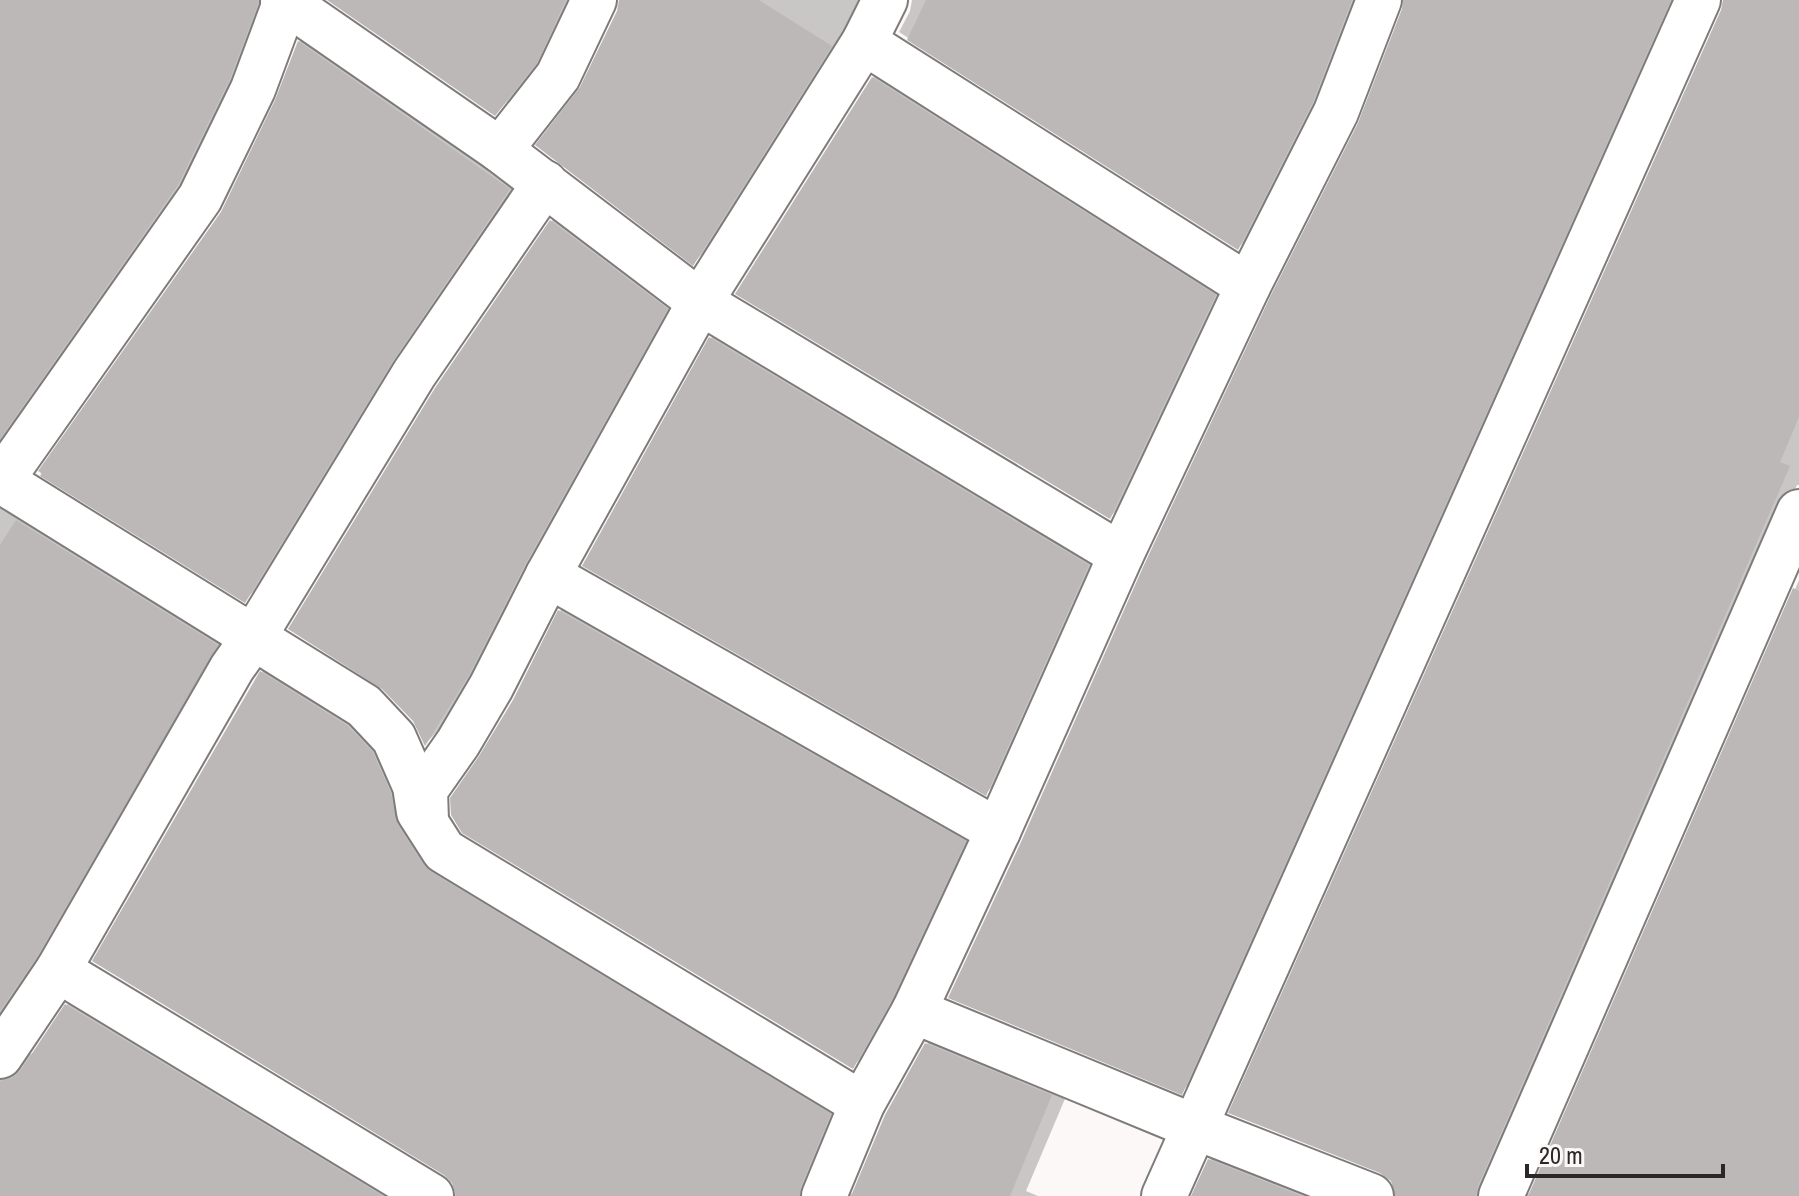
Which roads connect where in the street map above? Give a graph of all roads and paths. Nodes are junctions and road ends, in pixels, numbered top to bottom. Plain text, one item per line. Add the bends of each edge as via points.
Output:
1 (285, 0) edge
2 (594, 0) edge
3 (885, 0) edge
4 (1377, 0) edge
5 (1698, 0) edge
6 (864, 42) junction
7 (500, 150) junction
8 (545, 183) junction
9 (1248, 286) junction
10 (700, 302) junction
11 (0, 481) edge
12 (1799, 512) edge
13 (1121, 555) junction
14 (548, 575) junction
15 (253, 638) junction
16 (426, 822) junction
17 (998, 831) junction
18 (58, 970) junction
19 (914, 1011) junction
20 (0, 1056) edge
21 (862, 1104) junction
22 (1195, 1127) junction
23 (372, 1181) edge
24 (431, 1196) edge
25 (824, 1196) edge
26 (1164, 1196) edge
27 (1371, 1196) edge
28 (1501, 1196) edge

1 - 7 street
1 - 11 street via 253,89 200,198
2 - 7 street via 558,76
3 - 6 street
4 - 9 street via 1336,112
5 - 22 street
6 - 9 street
6 - 10 street
7 - 8 street
8 - 10 street
8 - 15 street via 414,374
9 - 13 street
10 - 13 street
10 - 14 street
11 - 15 street
12 - 28 street
13 - 17 street
14 - 16 street via 491,687 425,790
14 - 17 street
15 - 16 street via 364,706 394,738
15 - 18 street
16 - 21 street via 444,851
17 - 19 street
18 - 20 street
18 - 23 street
19 - 21 street
19 - 22 street
21 - 25 street
22 - 26 street
22 - 27 street
23 - 24 street

